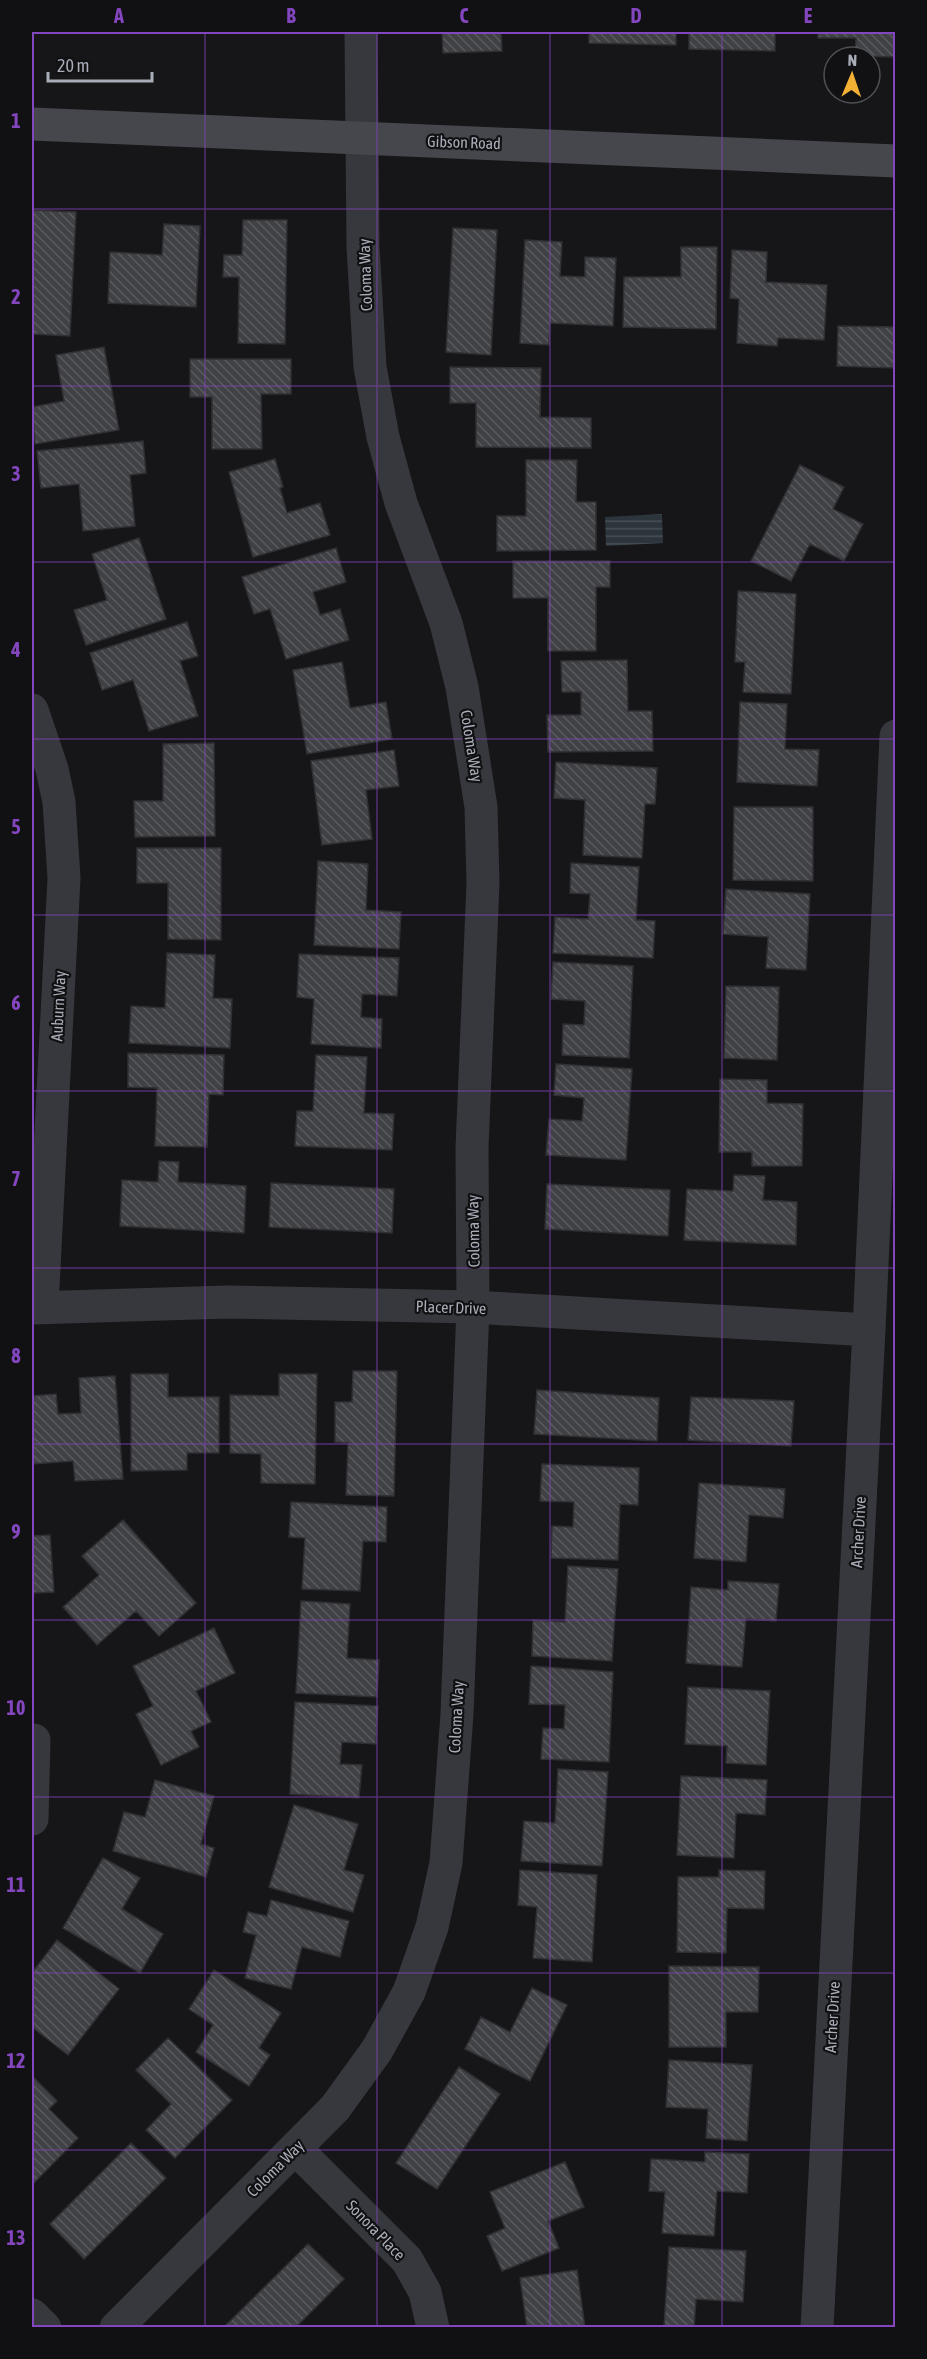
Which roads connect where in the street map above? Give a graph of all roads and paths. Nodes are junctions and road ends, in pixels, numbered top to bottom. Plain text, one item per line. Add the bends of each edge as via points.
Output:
1 (361, 32) edge
2 (32, 123) edge
3 (363, 138) junction
4 (896, 161) edge
5 (32, 710) edge
6 (896, 736) edge
7 (37, 1307) edge
8 (474, 1307) junction
9 (869, 1330) junction
10 (34, 1740) dead end
11 (32, 1819) edge
12 (295, 2148) junction
13 (32, 2315) edge
14 (45, 2328) edge
15 (116, 2328) edge
16 (433, 2328) edge
17 (817, 2328) edge

1 - 3 street, Coloma Way
2 - 3 main road, Gibson Road
3 - 4 main road, Gibson Road
3 - 8 street, Coloma Way via 365,302 372,378 401,503 446,623 462,687 481,807 483,883 472,1148
5 - 7 street, Auburn Way via 59,802 64,878
6 - 9 street, Archer Drive
7 - 8 street, Placer Drive via 228,1302
8 - 9 street, Placer Drive
8 - 12 street, Coloma Way via 452,1797 432,1927 409,1992 377,2050 342,2098
9 - 17 street, Archer Drive
10 - 11 street
12 - 15 street, Coloma Way
12 - 16 street, Sonora Place via 407,2260 425,2292
13 - 14 street

